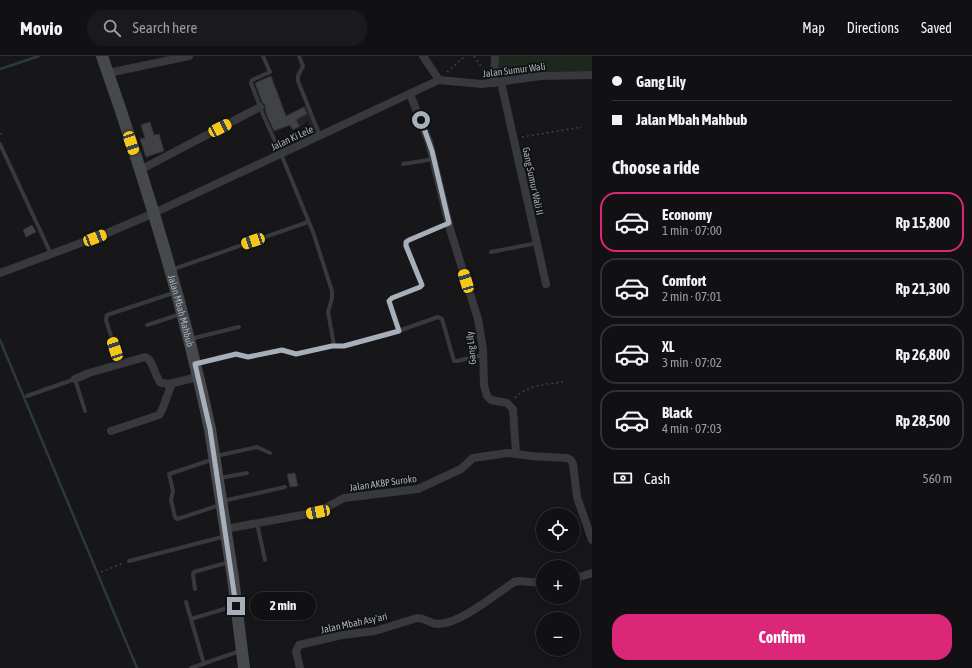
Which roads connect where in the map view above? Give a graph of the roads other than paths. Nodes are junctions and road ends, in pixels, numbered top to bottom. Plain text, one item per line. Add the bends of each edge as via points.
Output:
1 (102, 56) edge
2 (189, 56) edge
3 (263, 56) edge
4 (299, 56) edge
5 (423, 56) edge
6 (495, 56) edge
7 (108, 73) junction
8 (592, 76) edge
9 (438, 80) junction
10 (498, 82) junction
11 (410, 94) junction
12 (260, 107) junction
13 (320, 136) junction
14 (0, 144) edge
15 (281, 154) junction
16 (434, 159) junction
17 (403, 164) dead end
18 (140, 170) junction
19 (154, 213) junction
20 (308, 222) junction
21 (449, 223) junction
22 (537, 243) junction
23 (491, 252) dead end
24 (51, 254) junction
25 (170, 270) junction
26 (0, 273) edge
27 (546, 284) dead end
28 (176, 292) junction
29 (182, 314) junction
30 (147, 325) dead end
31 (239, 328) dead end
32 (399, 331) junction
33 (189, 340) junction
34 (334, 346) junction
35 (484, 355) junction
36 (120, 364) junction
37 (195, 364) junction
38 (198, 377) junction
39 (74, 379) junction
40 (172, 383) junction
41 (27, 396) dead end
42 (85, 411) dead end
43 (110, 431) dead end
44 (270, 453) dead end
45 (516, 454) junction
46 (214, 458) junction
47 (247, 473) dead end
48 (218, 479) junction
49 (285, 487) dead end
50 (221, 503) junction
51 (257, 523) junction
52 (226, 532) junction
53 (592, 540) edge
54 (264, 560) dead end
55 (129, 561) road end
56 (230, 561) junction
57 (592, 573) edge
58 (580, 577) edge
59 (536, 582) edge
60 (195, 589) dead end
61 (186, 602) dead end
62 (236, 606) junction
63 (191, 619) junction
64 (242, 651) junction
65 (204, 664) junction
66 (192, 668) edge
67 (244, 668) edge
68 (300, 668) edge

1 - 7 street, Jalan Mbah Mahbub
2 - 7 street
3 - 12 lane via 270,72 251,81
4 - 13 lane via 303,66 297,77 298,81
5 - 9 street
6 - 10 street, Gang Sumur Wali II
7 - 18 street, Jalan Mbah Mahbub
8 - 10 street, Jalan Sumur Wali via 545,76
9 - 10 street, Jalan Sumur Wali via 482,84
9 - 11 street, Jalan Ki Lele
10 - 22 street, Gang Sumur Wali II via 514,138
11 - 13 street, Jalan Ki Lele
11 - 16 street, Gang Lily
12 - 15 lane
12 - 18 street
13 - 15 street, Jalan Ki Lele
14 - 24 lane
15 - 19 street, Jalan Ki Lele
15 - 20 lane
16 - 17 lane
16 - 21 street, Gang Lily
18 - 19 street, Jalan Mbah Mahbub
19 - 24 street, Jalan Ki Lele
19 - 25 street, Jalan Mbah Mahbub
20 - 25 lane
20 - 34 lane via 332,291 328,312
21 - 32 lane via 406,242 422,285 389,301
21 - 35 street, Gang Lily via 478,319
22 - 23 lane
22 - 27 street, Gang Sumur Wali II
24 - 26 street, Jalan Ki Lele
25 - 28 street, Jalan Mbah Mahbub
28 - 29 street, Jalan Mbah Mahbub
28 - 36 lane via 107,315 106,320
29 - 30 lane
29 - 33 street, Jalan Mbah Mahbub
31 - 33 lane
32 - 34 lane via 344,346
32 - 35 lane via 439,317 442,319 454,361
33 - 37 street, Jalan Mbah Mahbub
34 - 37 lane via 296,354 282,350 248,357 236,354
35 - 45 street, Gang Lily via 483,379 487,396 493,401 509,404 513,409
36 - 39 street
36 - 40 street via 147,357 159,381 163,384
37 - 38 street, Jalan Mbah Mahbub
38 - 40 street
38 - 46 street, Jalan Mbah Mahbub
39 - 41 lane
39 - 42 lane
40 - 43 street via 160,414
44 - 46 lane via 257,447
45 - 51 street, Jalan AKBP Suroko via 473,458 461,469 418,489 344,498 320,511
45 - 53 street via 571,460 577,497
46 - 48 street, Jalan Mbah Mahbub
46 - 50 lane via 170,473 168,476 173,492 171,501 176,518 179,519
47 - 48 lane
48 - 50 street, Jalan Mbah Mahbub
49 - 50 lane
50 - 52 street, Jalan Mbah Mahbub
51 - 52 street, Jalan AKBP Suroko
51 - 54 lane
52 - 55 lane
52 - 56 street, Jalan Mbah Mahbub
56 - 60 lane via 195,571
56 - 62 street, Jalan Mbah Mahbub
57 - 58 street
59 - 68 street, Jalan Mbah Asy'ari via 514,582 474,610 443,623 436,624 417,618 375,631 301,645 296,650
61 - 63 lane
62 - 63 lane
62 - 64 street, Jalan Mbah Mahbub
63 - 65 lane
64 - 65 lane
64 - 67 street, Jalan Mbah Mahbub
65 - 66 lane

